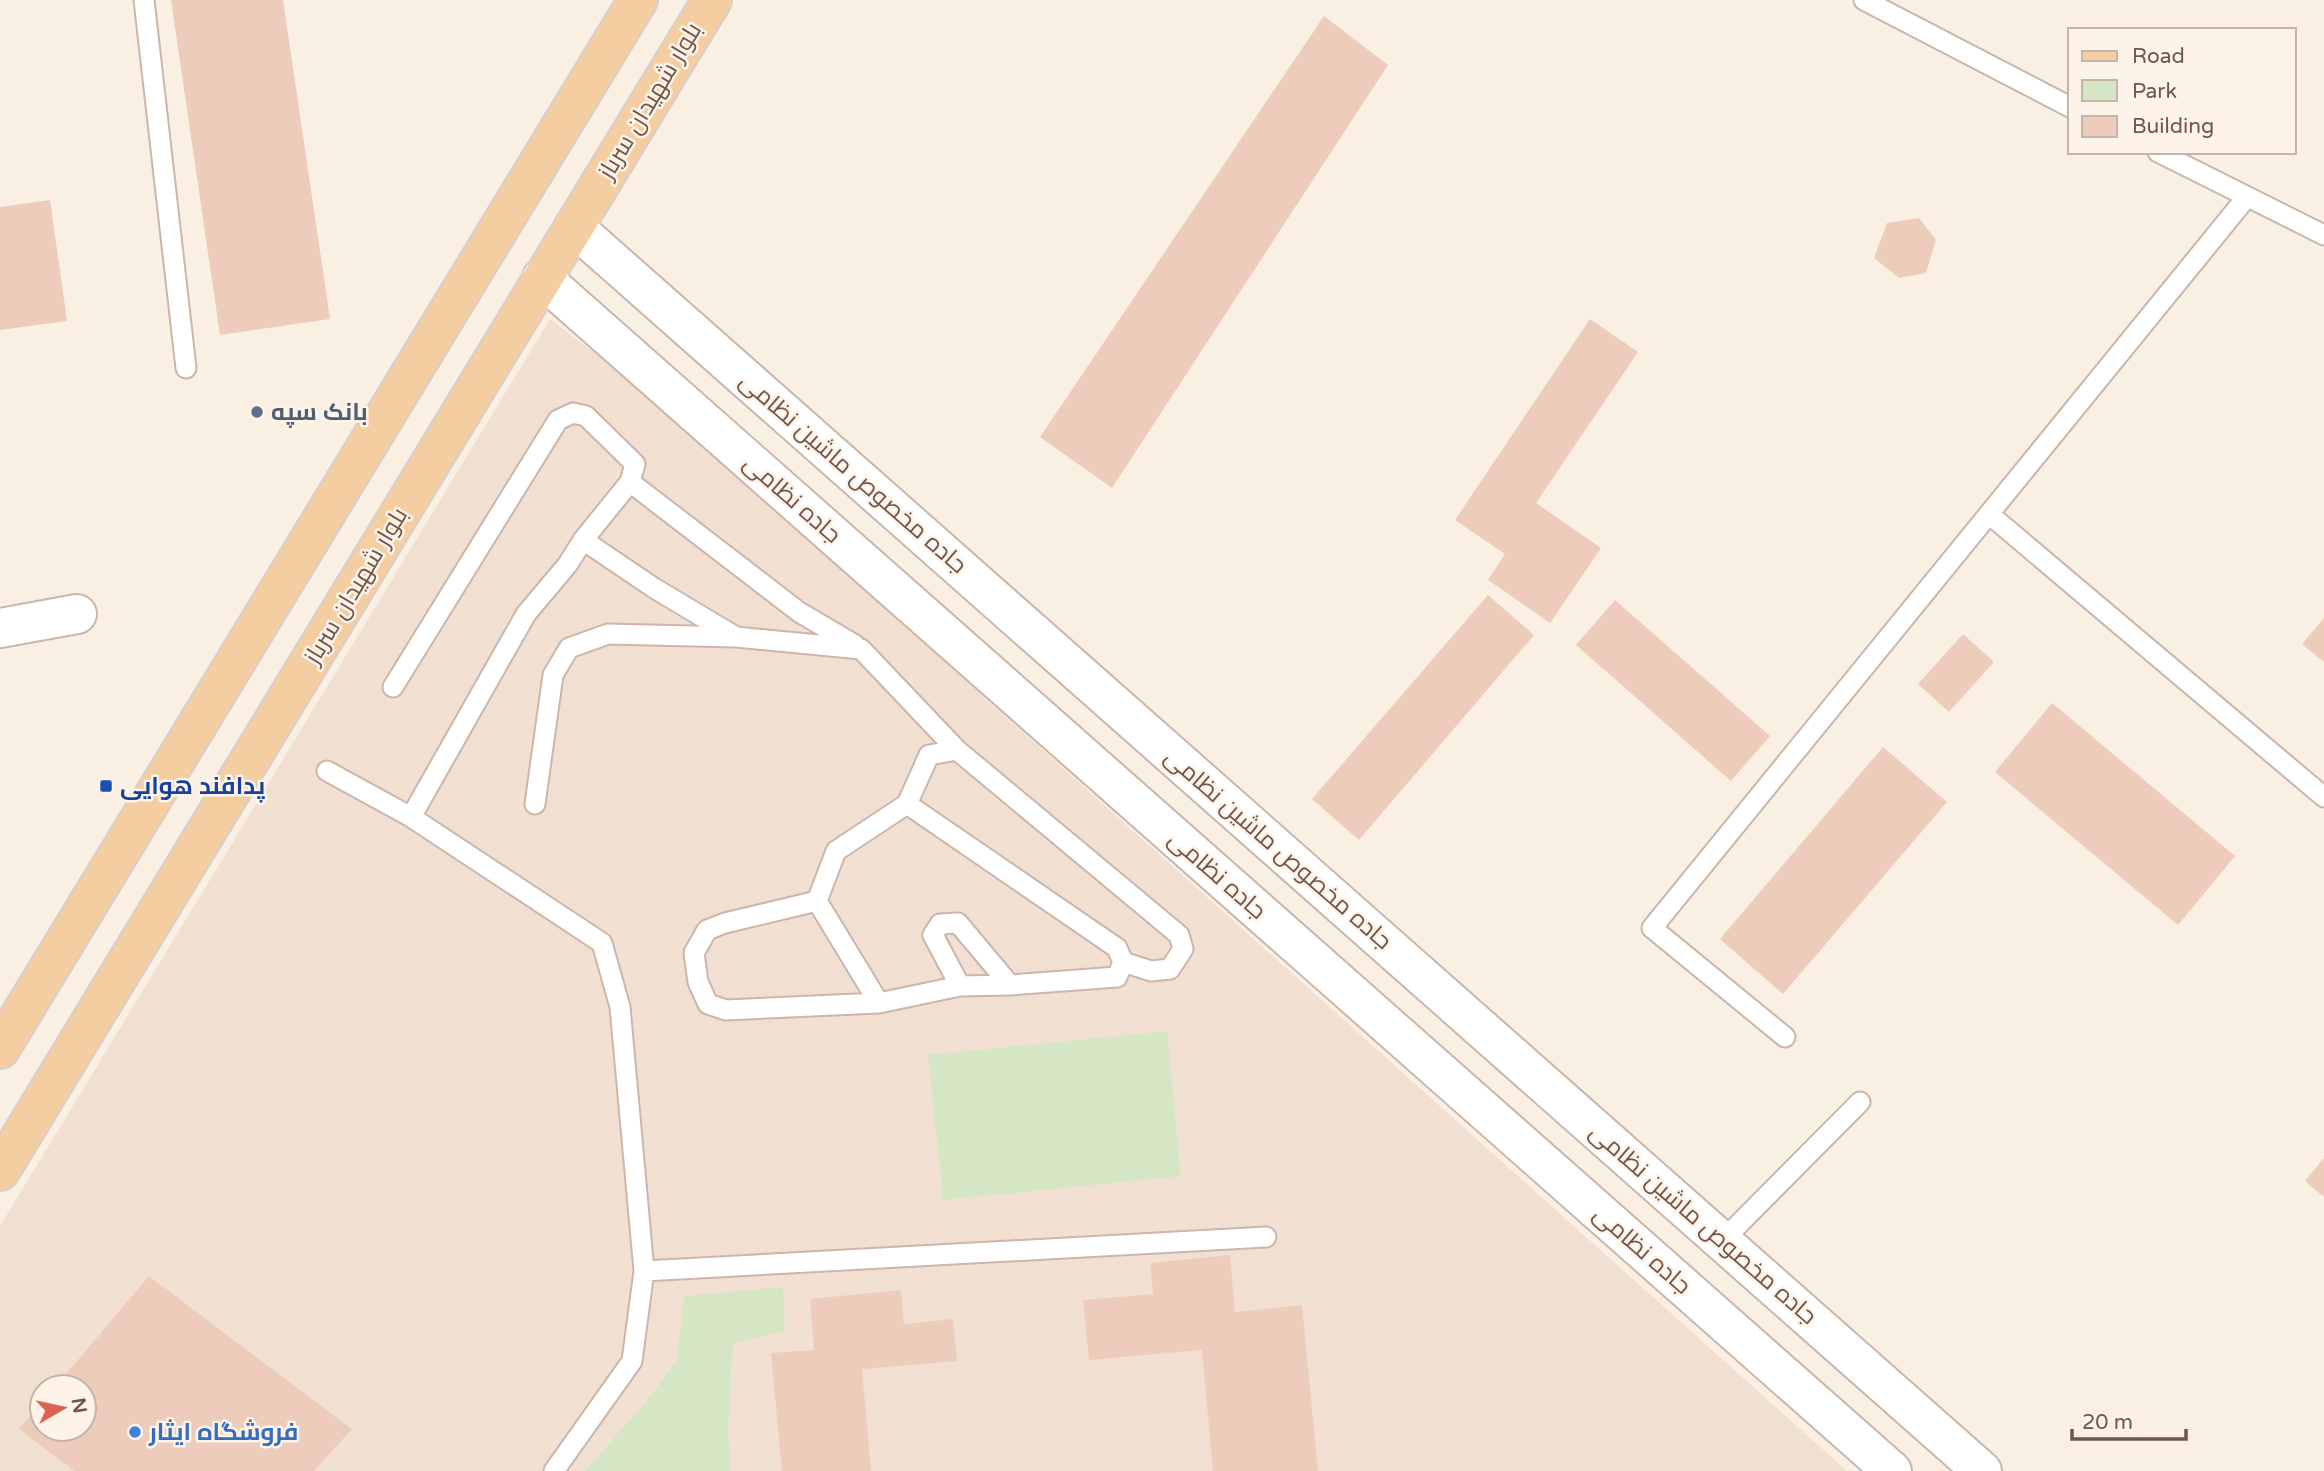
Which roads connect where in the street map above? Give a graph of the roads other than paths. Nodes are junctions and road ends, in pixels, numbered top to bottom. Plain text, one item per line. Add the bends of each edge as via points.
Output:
1 (144, 0) edge
2 (638, 0) edge
3 (712, 0) edge
4 (1864, 0) edge
5 (2068, 106) edge
6 (2162, 154) edge
7 (2246, 198) junction
8 (574, 227) junction
9 (2324, 235) edge
10 (542, 278) junction
11 (186, 368) dead end
12 (630, 482) junction
13 (1989, 514) junction
14 (583, 540) junction
15 (77, 614) dead end
16 (0, 628) edge
17 (736, 637) junction
18 (861, 649) junction
19 (393, 687) dead end
20 (957, 750) junction
21 (327, 771) dead end
22 (2324, 797) edge
23 (536, 804) dead end
24 (907, 804) junction
25 (411, 817) junction
26 (817, 901) junction
27 (1123, 962) junction
28 (1010, 985) junction
29 (960, 986) junction
30 (879, 1003) junction
31 (1785, 1037) dead end
32 (0, 1049) edge
33 (1860, 1102) dead end
34 (0, 1171) edge
35 (1266, 1237) dead end
36 (1722, 1241) junction
37 (645, 1271) junction
38 (554, 1471) edge
39 (1892, 1471) edge
40 (1982, 1471) edge

1 - 11 lane
2 - 32 main road
3 - 8 main road, بلوار شهیدان سرباز
4 - 5 lane
6 - 7 lane
7 - 9 lane
7 - 13 lane
8 - 10 main road, بلوار شهیدان سرباز
8 - 36 street, جاده مخصوص ماشین نظامی
10 - 34 main road, بلوار شهیدان سرباز
10 - 39 street, جاده نظامی
12 - 14 lane
12 - 18 lane via 799,612
12 - 19 lane via 635,464 586,416 573,413 558,420
13 - 22 lane
13 - 31 lane via 1652,928
14 - 17 lane
14 - 25 lane via 526,614
15 - 16 street
17 - 18 lane
17 - 23 lane via 608,634 569,648 553,675
18 - 20 lane
20 - 24 lane via 929,755
20 - 27 lane via 1179,935 1183,949 1170,970 1151,971
21 - 25 lane
24 - 26 lane via 836,851
24 - 27 lane via 1117,948
25 - 37 lane via 602,943 620,1007
26 - 30 lane
26 - 30 lane via 707,930 694,953 698,982 708,1004 726,1010
27 - 28 lane via 1118,977
28 - 29 lane
28 - 29 lane via 958,923 940,925 933,935
29 - 30 lane
33 - 36 lane
35 - 37 lane
36 - 40 street, جاده مخصوص ماشین نظامی
37 - 38 lane via 632,1361

